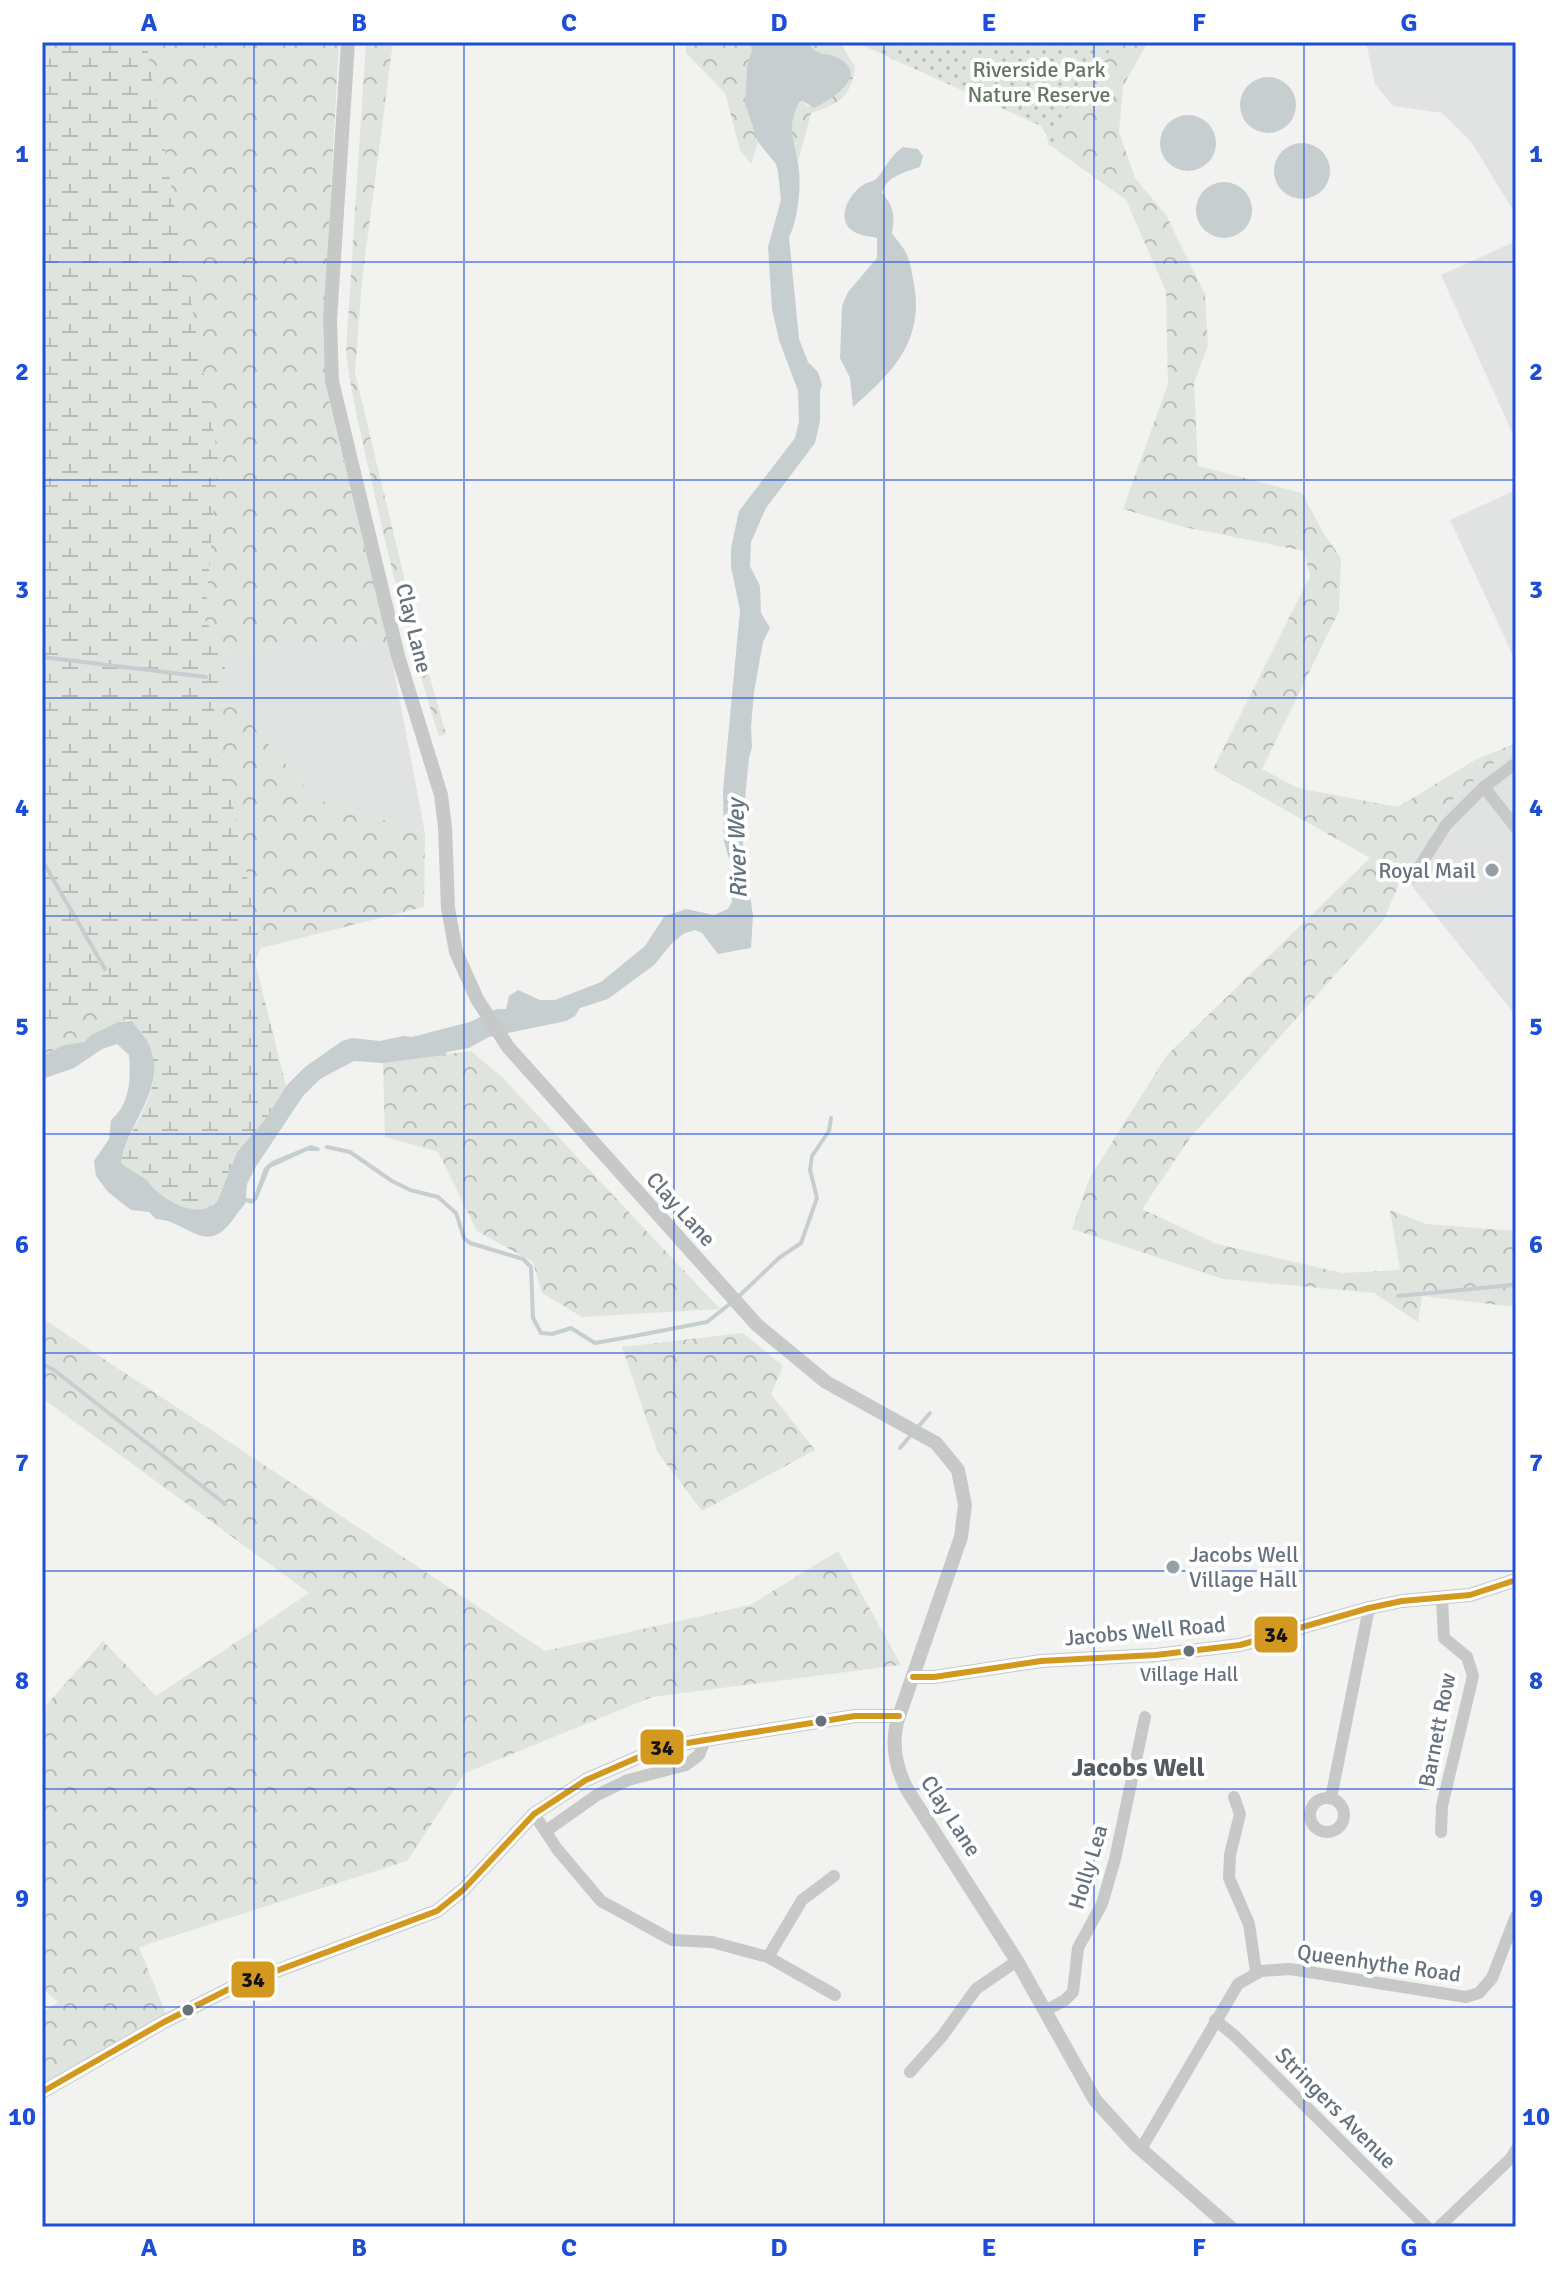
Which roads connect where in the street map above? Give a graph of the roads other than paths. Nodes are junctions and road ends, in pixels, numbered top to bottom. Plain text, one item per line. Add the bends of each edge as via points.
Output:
1 (348, 42) edge
2 (1516, 763) edge
3 (1484, 787) junction
4 (1516, 828) edge
5 (1413, 877) dead end
6 (1516, 1580) edge
7 (1442, 1599) junction
8 (1369, 1608) junction
9 (913, 1677) junction
10 (899, 1716) junction
11 (1145, 1717) dead end
12 (706, 1738) junction
13 (1234, 1797) dead end
14 (1331, 1798) dead end
15 (534, 1814) junction
16 (546, 1831) junction
17 (1441, 1832) dead end
18 (834, 1876) dead end
19 (1516, 1916) edge
20 (768, 1957) junction
21 (1017, 1961) junction
22 (1256, 1972) junction
23 (835, 1995) dead end
24 (1045, 2011) junction
25 (1215, 2020) junction
26 (910, 2072) dead end
27 (42, 2092) edge
28 (1141, 2149) junction
29 (1516, 2150) edge
30 (1230, 2227) edge
31 (1427, 2227) edge
32 (1439, 2227) edge

1 - 9 street, Clay Lane via 330,320 332,381 398,656 441,795 448,908 461,968 483,1009 537,1081 733,1300 826,1382 936,1443 958,1470 965,1497 963,1526
2 - 3 street
3 - 4 street
3 - 5 street via 1446,825
6 - 7 street, Jacobs Well Road
7 - 8 street, Jacobs Well Road
7 - 17 street, Barnett Row via 1444,1638 1467,1657 1473,1676 1442,1806
8 - 9 street, Jacobs Well Road via 1209,1650 1041,1661
8 - 14 street
9 - 10 street, Clay Lane
10 - 12 street via 869,1714
10 - 21 street, Clay Lane via 895,1757 903,1782
11 - 24 street, Holly Lea via 1115,1859 1102,1904 1078,1948 1073,1992
12 - 15 street via 662,1747 586,1780
12 - 16 street via 699,1755 686,1765 628,1780
13 - 22 street via 1240,1814 1229,1878 1249,1924
15 - 16 street
15 - 27 street via 437,1911 233,1987
16 - 20 street via 601,1901 672,1940 712,1942
18 - 20 street via 802,1900
19 - 22 street, Queenhythe Road via 1492,1978 1479,1993 1466,1997 1290,1969
20 - 23 street
21 - 24 street, Clay Lane
21 - 26 street via 976,1989
22 - 25 street via 1238,1984
24 - 28 street, Clay Lane via 1095,2100
25 - 28 street
25 - 31 street, Stringers Avenue
28 - 30 street, Clay Lane
29 - 32 street

